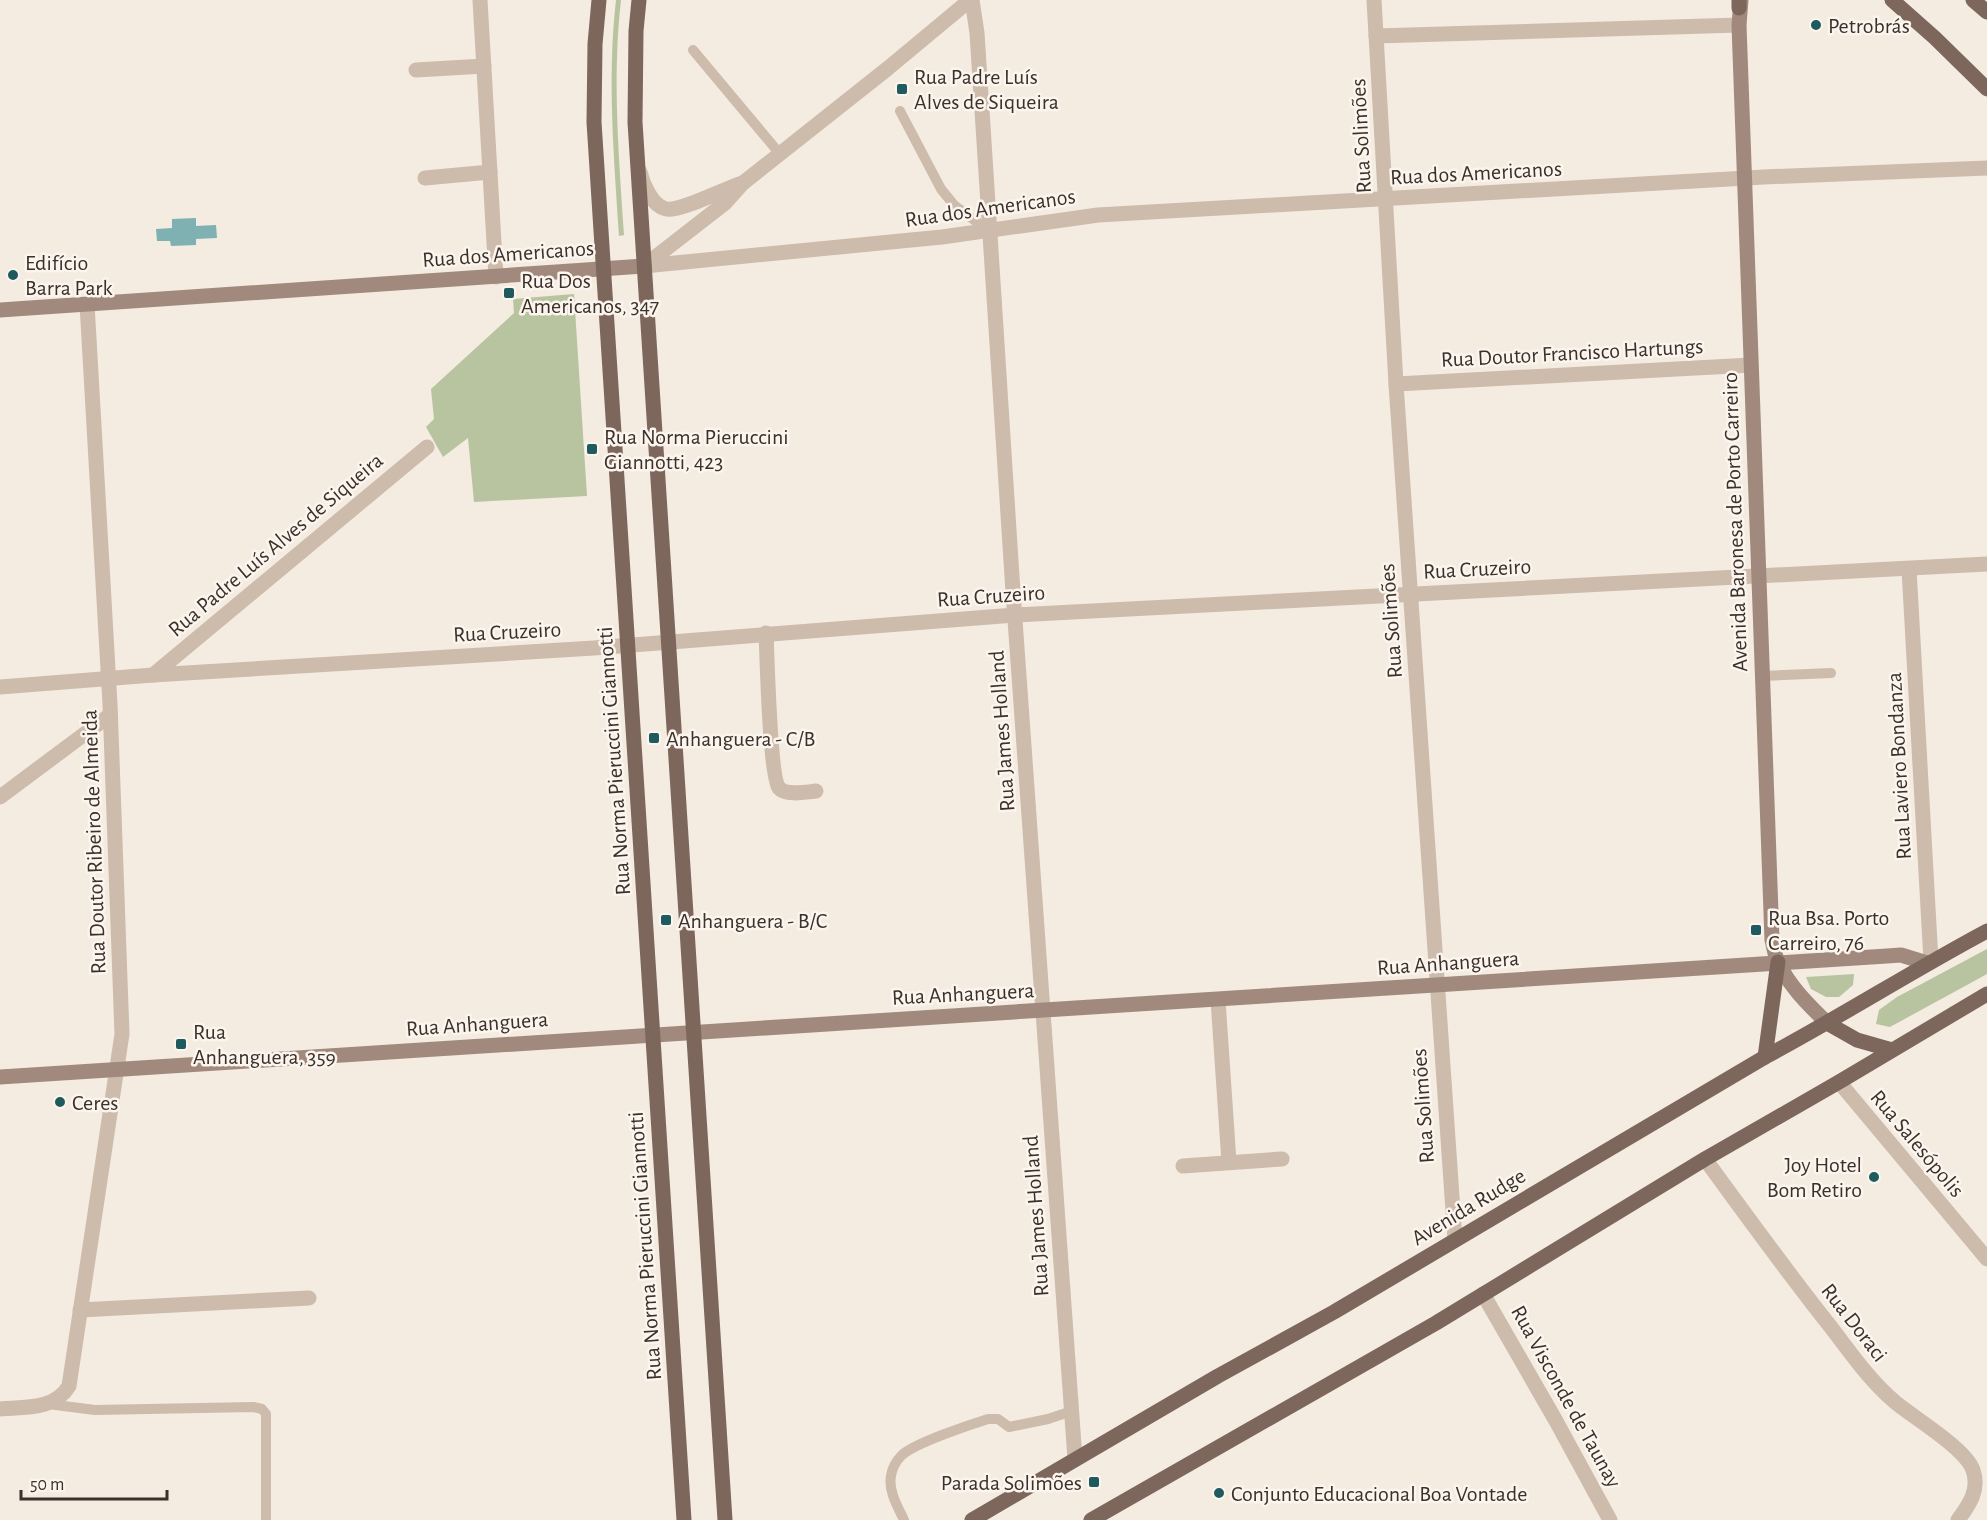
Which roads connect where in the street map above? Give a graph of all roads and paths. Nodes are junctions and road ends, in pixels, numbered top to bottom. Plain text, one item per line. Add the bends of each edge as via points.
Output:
1 (480, 0) edge
2 (599, 0) edge
3 (639, 0) edge
4 (971, 0) edge
5 (1374, 0) edge
6 (1892, 0) edge
7 (1973, 0) edge
8 (1739, 3) edge
9 (1987, 12) edge
10 (1739, 25) junction
11 (1376, 36) junction
12 (693, 50) dead end
13 (484, 66) junction
14 (416, 70) dead end
15 (1987, 89) edge
16 (900, 111) dead end
17 (780, 154) junction
18 (638, 165) junction
19 (1987, 168) edge
20 (490, 172) junction
21 (425, 178) dead end
22 (1744, 178) junction
23 (742, 183) junction
24 (1386, 200) junction
25 (989, 231) junction
26 (644, 266) junction
27 (604, 268) junction
28 (496, 277) junction
29 (87, 304) junction
30 (0, 310) edge
31 (1751, 365) junction
32 (1396, 384) junction
33 (427, 447) dead end
34 (1987, 564) edge
35 (1909, 569) junction
36 (1760, 577) junction
37 (1410, 594) junction
38 (1015, 615) junction
39 (766, 633) junction
40 (668, 642) junction
41 (628, 645) junction
42 (1831, 673) dead end
43 (153, 675) junction
44 (1763, 676) junction
45 (109, 678) junction
46 (0, 687) edge
47 (110, 715) junction
48 (816, 791) dead end
49 (0, 797) edge
50 (1987, 931) edge
51 (1778, 962) junction
52 (1929, 962) junction
53 (1437, 985) junction
54 (1987, 994) edge
55 (1218, 1000) junction
56 (1043, 1011) junction
57 (1827, 1023) junction
58 (693, 1032) junction
59 (653, 1034) junction
60 (1892, 1050) junction
61 (1765, 1057) junction
62 (116, 1070) junction
63 (0, 1077) edge
64 (1839, 1082) junction
65 (1282, 1159) dead end
66 (1705, 1159) junction
67 (1229, 1162) junction
68 (1183, 1166) dead end
69 (1455, 1239) junction
70 (1987, 1259) edge
71 (1483, 1294) junction
72 (309, 1298) dead end
73 (80, 1310) junction
74 (48, 1404) junction
75 (0, 1409) edge
76 (1072, 1411) junction
77 (1076, 1459) junction
78 (266, 1520) edge
79 (684, 1520) edge
80 (725, 1520) edge
81 (904, 1520) edge
82 (972, 1520) edge
83 (1091, 1520) edge
84 (1610, 1520) edge
85 (1958, 1520) edge

1 - 13 street
2 - 27 main road, Rua Norma Pieruccini Giannotti via 594,122
3 - 18 main road via 635,122
4 - 17 street
4 - 25 street, Rua James Holland via 977,33
5 - 11 street, Rua Solimões
6 - 15 main road
7 - 9 main road
8 - 10 street, Avenida Baronesa de Porto Carreiro
10 - 11 street
10 - 22 street, Avenida Baronesa de Porto Carreiro
11 - 24 street, Rua Solimões
12 - 17 lane
13 - 14 street
13 - 20 street
16 - 25 lane via 941,189 954,205
17 - 23 street
18 - 23 street via 650,196 666,209 690,204
18 - 26 main road
19 - 22 street, Rua dos Americanos
20 - 21 street
20 - 28 street
22 - 24 street, Rua dos Americanos
22 - 31 street, Avenida Baronesa de Porto Carreiro
23 - 26 street via 725,203
24 - 25 street, Rua dos Americanos via 1098,215
24 - 32 street, Rua Solimões
25 - 26 street, Rua dos Americanos
25 - 38 street, Rua James Holland
26 - 27 street, Rua dos Americanos
26 - 40 main road
27 - 28 street, Rua dos Americanos
27 - 41 main road, Rua Norma Pieruccini Giannotti
28 - 29 street, Rua dos Americanos
29 - 30 street, Rua dos Americanos
29 - 45 street, Rua Doutor Ribeiro de Almeida
31 - 32 street, Rua Doutor Francisco Hartungs
31 - 36 street, Avenida Baronesa de Porto Carreiro
32 - 37 street, Rua Solimões
33 - 43 street, Rua Padre Luís Alves de Siqueira
34 - 35 street, Rua Cruzeiro
35 - 36 street, Rua Cruzeiro
35 - 52 street, Rua Laviero Bondanza
36 - 37 street, Rua Cruzeiro
36 - 44 street, Avenida Baronesa de Porto Carreiro
37 - 38 street, Rua Cruzeiro
37 - 53 street, Rua Solimões
38 - 39 street, Rua Cruzeiro
38 - 56 street, Rua James Holland
39 - 40 street, Rua Cruzeiro
39 - 48 street via 777,785 786,792
40 - 41 street, Rua Cruzeiro
40 - 58 main road
41 - 43 street, Rua Cruzeiro
41 - 59 main road, Rua Norma Pieruccini Giannotti
42 - 44 lane
43 - 45 street, Rua Cruzeiro
44 - 51 street, Avenida Baronesa de Porto Carreiro via 1772,940
45 - 46 street, Rua Cruzeiro
45 - 47 street, Rua Doutor Ribeiro de Almeida
47 - 49 street
47 - 62 street, Rua Doutor Ribeiro de Almeida via 122,1006
50 - 52 main road, Avenida Rudge
51 - 52 street, Rua Anhanguera via 1901,955
51 - 53 street, Rua Anhanguera
51 - 57 street, Avenida Baronesa de Porto Carreiro via 1805,1001
51 - 61 main road
52 - 57 main road, Avenida Rudge
53 - 55 street, Rua Anhanguera
53 - 69 street, Rua Solimões
54 - 60 main road
55 - 56 street, Rua Anhanguera
55 - 67 street
56 - 58 street, Rua Anhanguera
56 - 76 street, Rua James Holland
57 - 60 main road via 1857,1040
57 - 61 main road, Avenida Rudge
58 - 59 street, Rua Anhanguera
58 - 80 main road
59 - 62 street, Rua Anhanguera
59 - 79 main road, Rua Norma Pieruccini Giannotti
60 - 64 main road
61 - 69 main road, Avenida Rudge
62 - 63 street, Rua Anhanguera
62 - 73 street, Rua Doutor Ribeiro de Almeida
64 - 66 main road
64 - 70 street, Rua Salesópolis
65 - 67 street
66 - 71 main road
66 - 85 street, Rua Doraci via 1874,1383 1968,1462 1975,1481 1972,1499
67 - 68 street
69 - 77 main road, Avenida Rudge
71 - 83 main road
71 - 84 street, Rua Visconde de Taunay
72 - 73 street
73 - 74 street, Rua Doutor Ribeiro de Almeida via 72,1376 65,1393
74 - 75 street
74 - 78 lane via 95,1410 262,1409 266,1414
76 - 77 street, Rua James Holland
76 - 81 lane via 1009,1427 998,1419 988,1419 903,1454 890,1477
77 - 82 main road, Avenida Rudge

